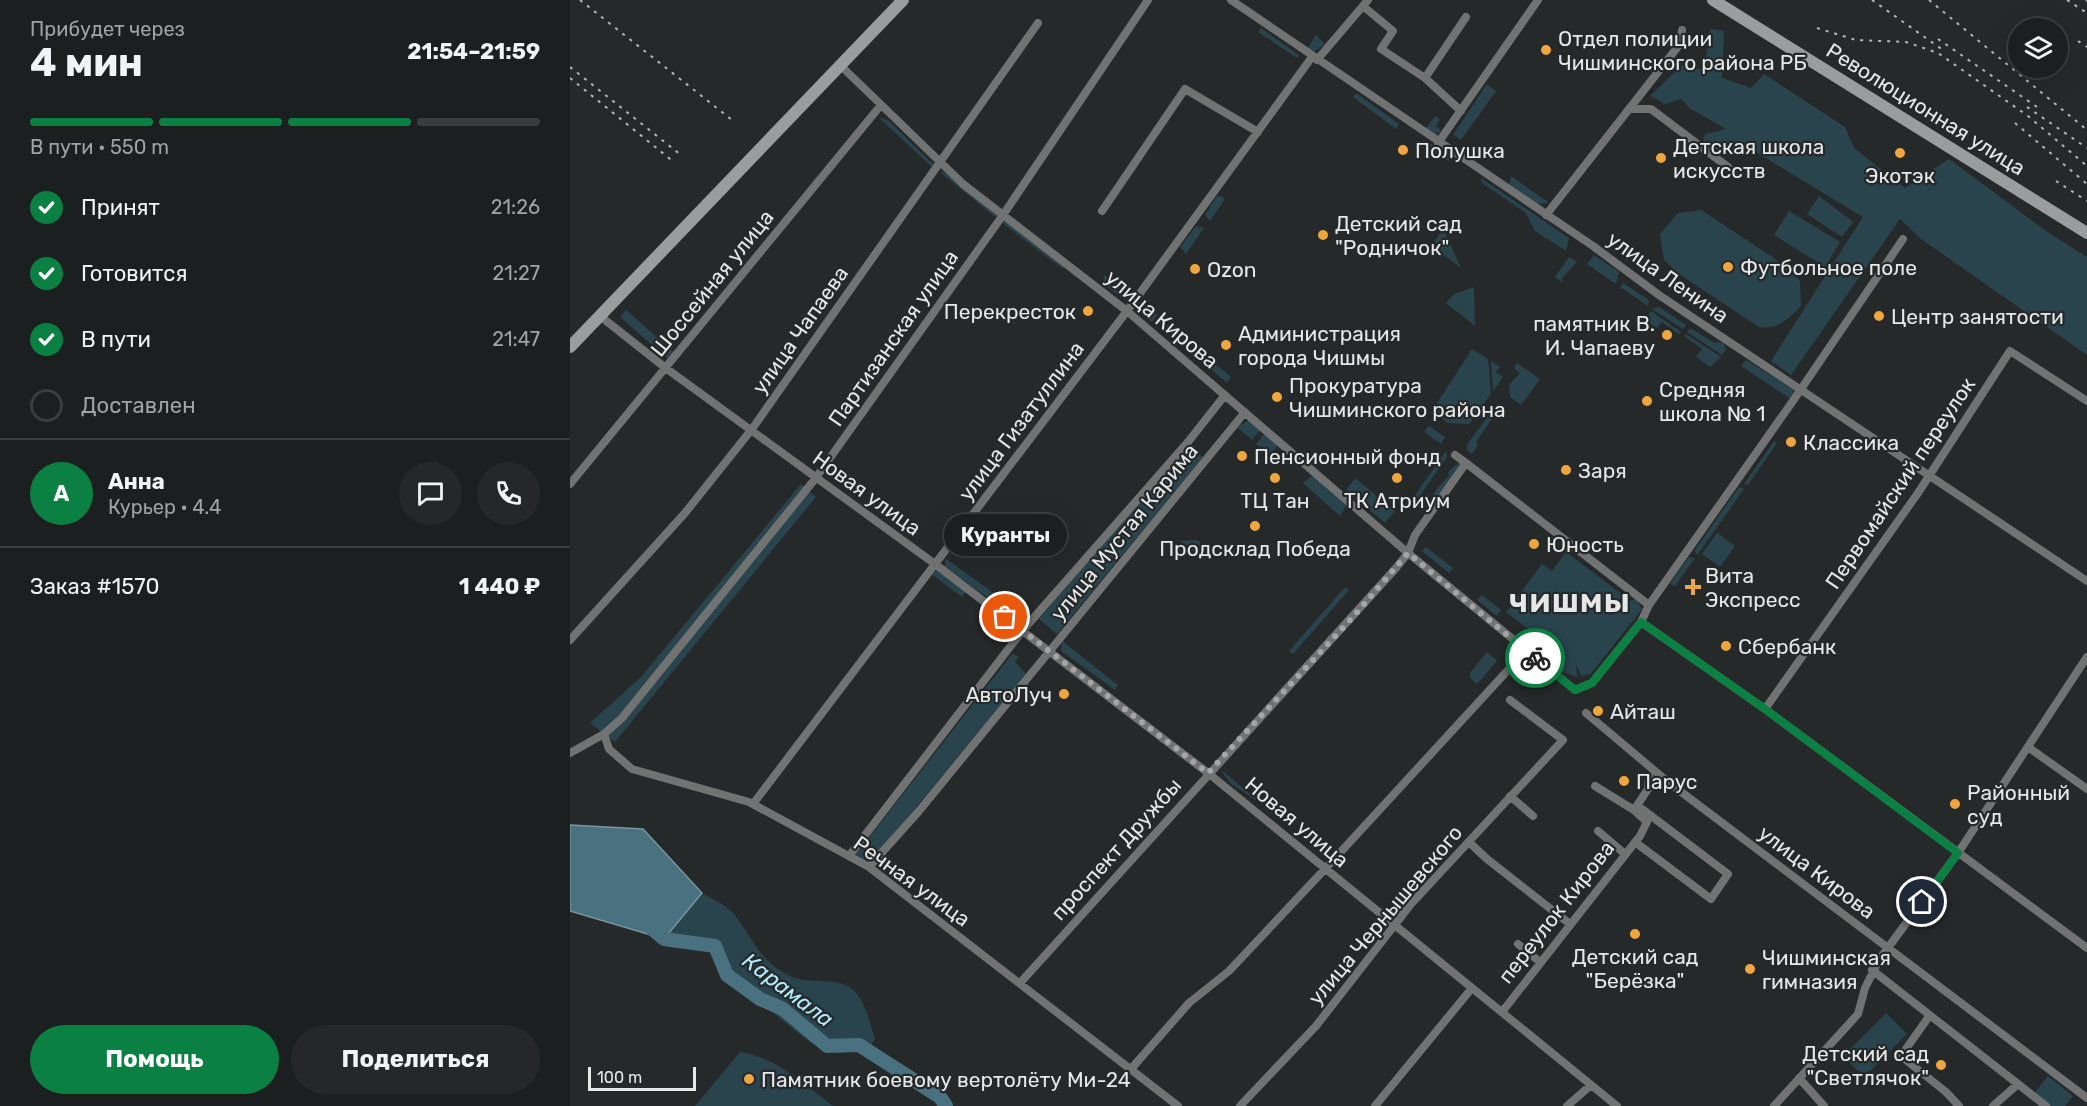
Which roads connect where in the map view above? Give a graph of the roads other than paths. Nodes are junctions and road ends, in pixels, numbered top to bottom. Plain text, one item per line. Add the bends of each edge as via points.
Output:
1 (903, 0) edge
2 (1148, 0) edge
3 (1231, 0) edge
4 (1538, 0) edge
5 (1713, 0) edge
6 (1365, 3) edge
7 (1466, 17) dead end
8 (1038, 23) dead end
9 (1682, 30) dead end
10 (1314, 58) junction
11 (840, 65) junction
12 (1425, 78) junction
13 (881, 105) junction
14 (1629, 109) junction
15 (1461, 111) junction
16 (1258, 132) junction
17 (1438, 143) junction
18 (940, 161) junction
19 (1728, 167) dead end
20 (1102, 211) dead end
21 (1003, 214) junction
22 (1546, 214) junction
23 (2087, 233) edge
24 (1903, 239) dead end
25 (1127, 311) junction
26 (600, 316) junction
27 (570, 347) edge
28 (667, 369) junction
29 (1801, 389) junction
30 (1225, 395) junction
31 (2087, 401) edge
32 (1245, 412) junction
33 (752, 429) junction
34 (1455, 455) dead end
35 (1466, 463) junction
36 (1930, 476) junction
37 (815, 479) junction
38 (570, 484) edge
39 (1408, 553) junction
40 (935, 564) junction
41 (2087, 581) edge
42 (1649, 605) junction
43 (1641, 622) junction
44 (1023, 630) junction
45 (570, 640) edge
46 (1050, 651) junction
47 (2087, 657) edge
48 (1509, 669) dead end
49 (1510, 700) dead end
50 (1765, 709) junction
51 (1586, 713) dead end
52 (604, 734) junction
53 (2028, 747) junction
54 (570, 753) edge
55 (1208, 773) junction
56 (1648, 776) dead end
57 (1595, 786) dead end
58 (2087, 789) edge
59 (1510, 796) junction
60 (753, 804) junction
61 (1636, 812) junction
62 (1533, 816) dead end
63 (1598, 831) dead end
64 (1637, 839) junction
65 (1469, 842) junction
66 (1958, 853) junction
67 (1625, 854) junction
68 (849, 856) junction
69 (869, 867) junction
70 (1325, 869) junction
71 (1570, 924) junction
72 (1395, 925) junction
73 (1518, 944) dead end
74 (1887, 948) junction
75 (2087, 948) edge
76 (1540, 962) junction
77 (1872, 970) junction
78 (1020, 983) junction
79 (1472, 988) junction
80 (1502, 1012) junction
81 (1930, 1016) junction
82 (1131, 1069) junction
83 (1799, 1078) junction
84 (2018, 1084) junction
85 (1592, 1085) junction
86 (2087, 1098) edge
87 (1178, 1106) edge
88 (1240, 1106) edge
89 (1375, 1106) edge
90 (1567, 1106) edge
91 (1617, 1106) edge
92 (1774, 1106) edge
93 (1824, 1106) edge
94 (1959, 1106) edge
95 (1992, 1106) edge
96 (2046, 1106) edge

1 - 11 main road
2 - 21 street, Партизанская улица
3 - 10 street, улица Ленина
4 - 15 street
5 - 23 main road, Революционная улица
6 - 10 street, улица Гизатуллина
6 - 12 street via 1393,31 1381,49
7 - 12 street
8 - 18 street, улица Чапаева
9 - 14 street via 1680,44
10 - 16 street, улица Гизатуллина
10 - 17 street, улица Ленина
11 - 13 street, улица Кирова
11 - 26 main road
12 - 15 street
13 - 18 street, улица Кирова
13 - 28 street, Шоссейная улица
14 - 19 street via 1651,109
14 - 22 street
15 - 17 street
16 - 20 street via 1185,89
16 - 25 street, улица Гизатуллина
17 - 22 street, улица Ленина
18 - 21 street, улица Кирова
18 - 33 street, улица Чапаева
21 - 25 street, улица Кирова
21 - 37 street, Партизанская улица
22 - 29 street, улица Ленина
24 - 29 street
25 - 30 street, улица Кирова
25 - 40 street, улица Гизатуллина
26 - 27 main road
26 - 28 street, Новая улица
28 - 33 street, Новая улица
28 - 38 street, Шоссейная улица
29 - 36 street, улица Ленина
29 - 42 street
30 - 32 street, улица Кирова
30 - 44 street, улица Мустая Карима
31 - 36 street, Первомайский переулок via 2010,351
32 - 39 street, улица Кирова
32 - 46 street, улица Мустая Карима
33 - 37 street, Новая улица
33 - 45 street, улица Чапаева via 685,513
34 - 35 street
35 - 39 street, проспект Дружбы via 1415,535
35 - 42 street
36 - 41 street, улица Ленина
36 - 50 street, Первомайский переулок
37 - 40 street, Новая улица
37 - 52 street, Партизанская улица via 622,718
39 - 43 street, улица Кирова via 1575,690 1592,683
39 - 55 street, проспект Дружбы
40 - 44 street, Новая улица
40 - 60 street, улица Гизатуллина
42 - 43 street
43 - 50 street
44 - 46 street, Новая улица
44 - 68 street, улица Мустая Карима
46 - 55 street, Новая улица
46 - 69 street, улица Мустая Карима
47 - 53 street
48 - 70 street
49 - 59 street, улица Чернышевского via 1563,740
50 - 66 street
51 - 74 street, улица Кирова via 1668,782
52 - 54 street, Партизанская улица
52 - 60 street, Речная улица via 609,749 632,769
53 - 58 street
53 - 66 street
55 - 70 street, Новая улица
55 - 78 street, проспект Дружбы
56 - 61 street via 1648,789
57 - 61 street
59 - 62 street
59 - 65 street, улица Чернышевского
60 - 68 street, Речная улица
61 - 64 street via 1647,822
61 - 64 street via 1642,809 1728,874 1711,899
63 - 67 street
64 - 67 street, переулок Кирова
65 - 71 street
65 - 72 street, улица Чернышевского
66 - 74 street
66 - 75 street
67 - 71 street, переулок Кирова
68 - 69 street, Речная улица
69 - 78 street, Речная улица
70 - 72 street, Новая улица
70 - 82 street via 1229,971 1189,1003
71 - 76 street, переулок Кирова
72 - 79 street, Новая улица
72 - 88 street, улица Чернышевского via 1316,1026
73 - 76 street
74 - 77 street
74 - 86 street, улица Кирова
76 - 80 street, переулок Кирова
77 - 81 street
77 - 83 street via 1858,1014
78 - 82 street, Речная улица
79 - 80 street, Новая улица
79 - 89 street
80 - 85 street, Новая улица
81 - 84 street
81 - 94 street via 1901,1056
82 - 87 street, Речная улица
83 - 92 street
83 - 93 street
84 - 95 street
84 - 96 street
85 - 90 street
85 - 91 street, Новая улица

